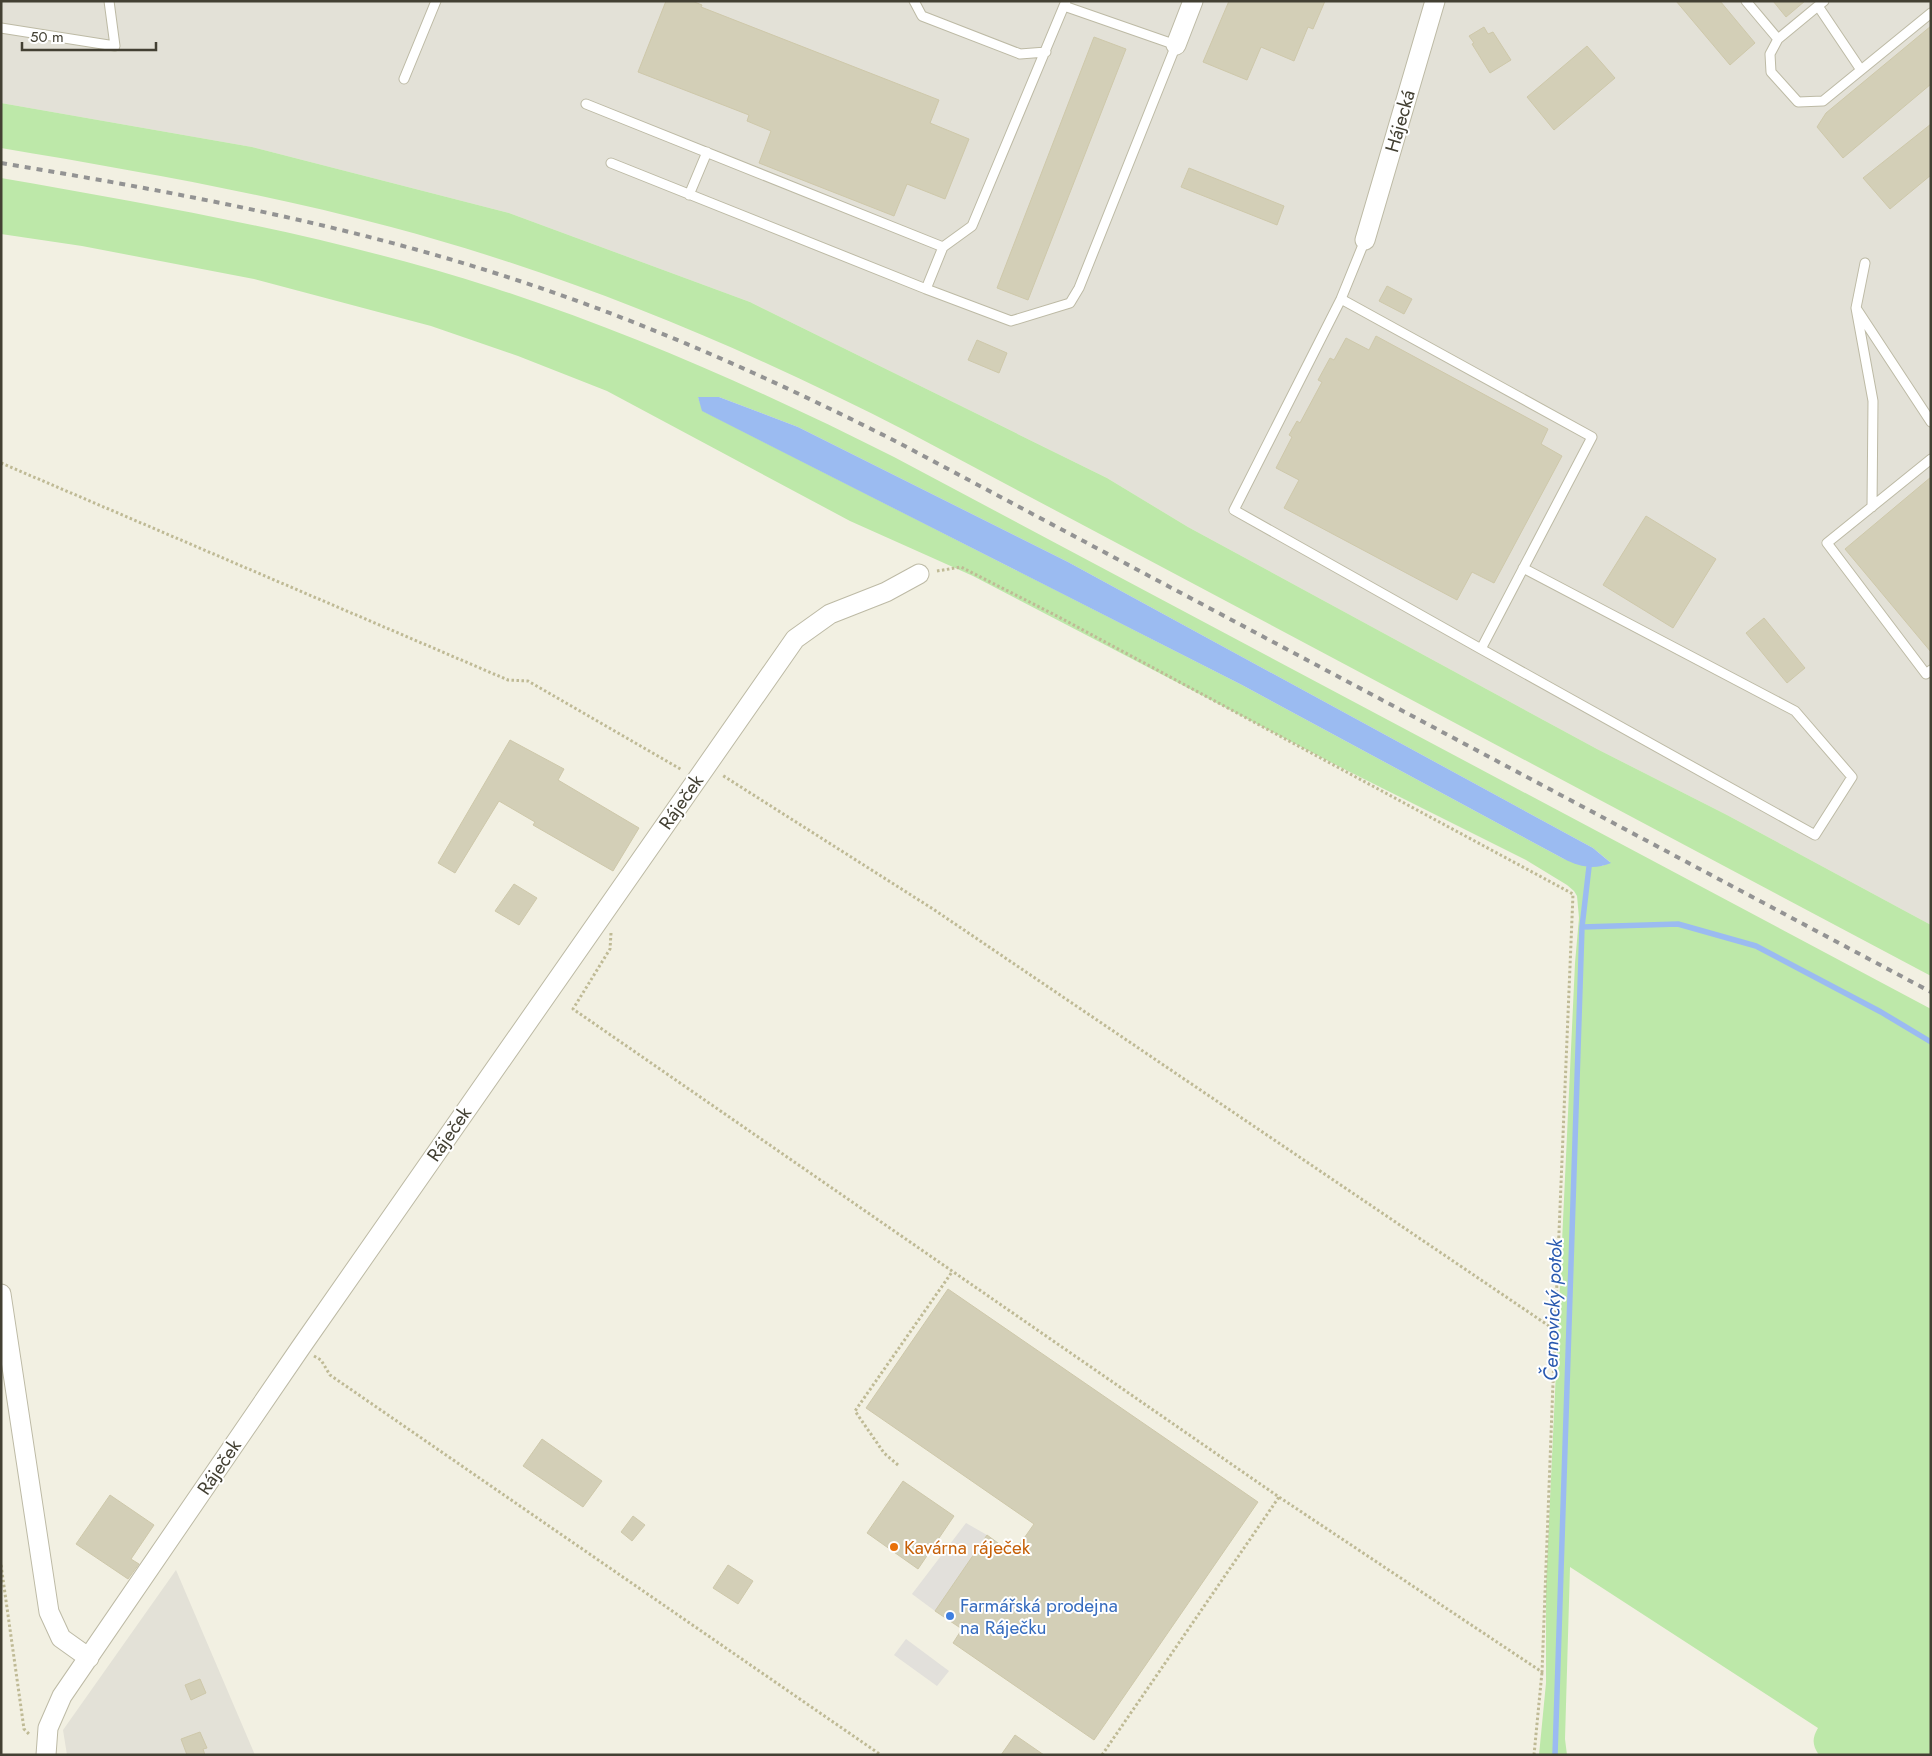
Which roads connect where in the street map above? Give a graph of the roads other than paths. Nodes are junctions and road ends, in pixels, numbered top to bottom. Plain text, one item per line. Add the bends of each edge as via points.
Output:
1 (109, 1) edge
2 (436, 1) edge
3 (914, 1) edge
4 (1194, 1) edge
5 (1435, 1) edge
6 (1746, 1) edge
7 (1065, 4) edge
8 (1821, 4) edge
9 (1931, 13) edge
10 (1, 28) edge
11 (1778, 39) junction
12 (1176, 45) junction
13 (1046, 52) junction
14 (1861, 70) junction
15 (404, 79) dead end
16 (586, 104) dead end
17 (707, 152) junction
18 (611, 163) dead end
19 (689, 195) junction
20 (1365, 240) joint
21 (943, 247) junction
22 (1865, 263) dead end
23 (926, 289) junction
24 (1341, 299) junction
25 (1856, 308) junction
26 (1931, 422) edge
27 (1931, 459) edge
28 (1872, 507) junction
29 (1523, 568) junction
30 (919, 574) road end
31 (1481, 649) junction
32 (1931, 670) edge
33 (1, 1294) edge
34 (88, 1658) junction
35 (45, 1753) edge

1 - 10 lane via 115,46
2 - 15 lane
3 - 13 lane via 922,16 1020,54
4 - 12 street
5 - 20 street, Hájecká
6 - 11 lane
7 - 12 lane
7 - 13 lane
8 - 11 lane
8 - 14 lane
9 - 14 lane
11 - 14 lane via 1770,54 1771,72 1798,102 1823,101
12 - 23 lane via 1079,288 1070,303 1010,321
13 - 21 lane via 972,226
16 - 17 lane
17 - 19 lane
17 - 21 lane
18 - 19 lane
19 - 23 lane
20 - 24 lane
21 - 23 lane
22 - 25 lane
24 - 29 lane via 1592,437
24 - 31 lane via 1234,510
25 - 26 lane
25 - 28 lane via 1873,401
27 - 28 lane
28 - 32 lane via 1827,543 1926,674
29 - 31 lane
29 - 31 lane via 1795,711 1852,777 1815,835
30 - 34 street, Ráječek via 886,592 830,614 796,639 301,1347
33 - 34 street via 49,1612 61,1638
34 - 35 street, Ráječek via 62,1696 48,1728

